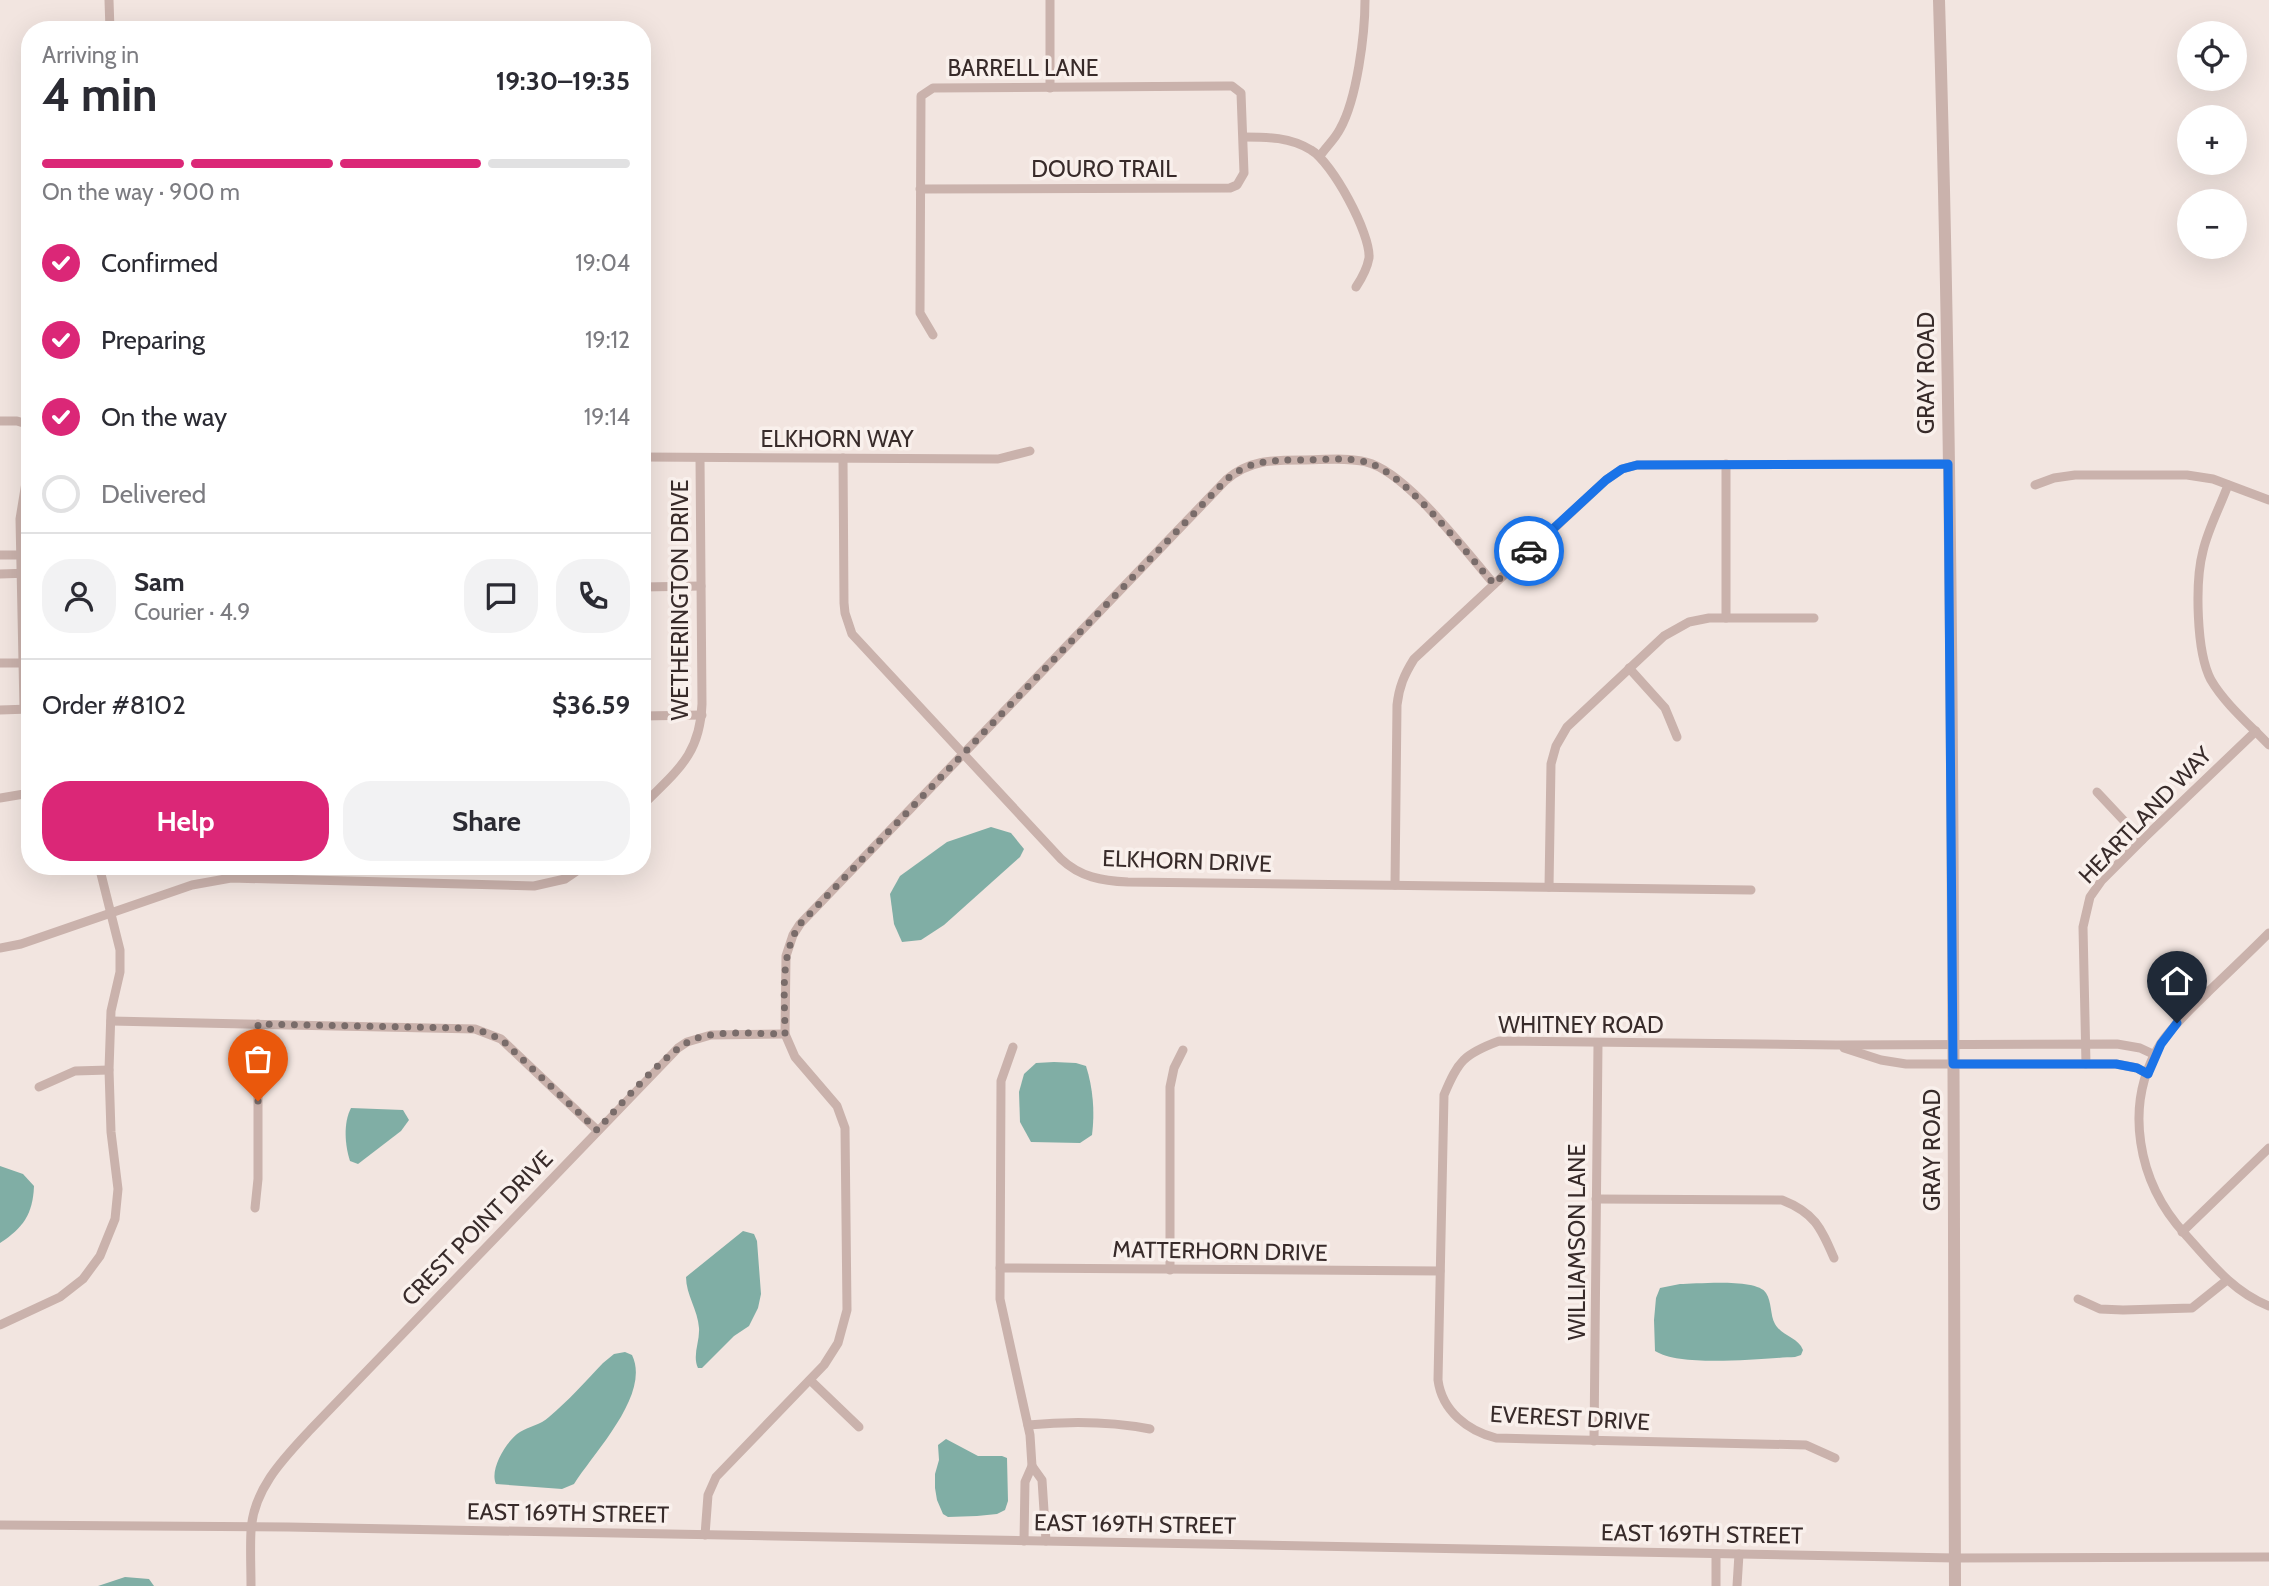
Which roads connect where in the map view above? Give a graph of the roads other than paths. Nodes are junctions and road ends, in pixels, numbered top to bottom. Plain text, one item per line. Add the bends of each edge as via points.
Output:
1 (109, 0) edge
2 (1050, 0) edge
3 (1365, 0) edge
4 (1939, 0) edge
5 (110, 21) edge
6 (1051, 88) junction
7 (1244, 137) junction
8 (1320, 156) junction
9 (920, 189) junction
10 (1356, 287) dead end
11 (933, 335) dead end
12 (0, 421) edge
13 (21, 422) edge
14 (1030, 450) dead end
15 (651, 457) edge
16 (700, 458) junction
17 (843, 458) junction
18 (1726, 464) junction
19 (1948, 464) junction
20 (2035, 485) dead end
21 (2228, 485) junction
22 (2269, 500) edge
23 (0, 555) edge
24 (21, 555) edge
25 (21, 573) edge
26 (0, 574) edge
27 (1494, 584) junction
28 (701, 586) junction
29 (651, 587) edge
30 (1726, 618) junction
31 (1814, 618) dead end
32 (0, 663) edge
33 (21, 663) edge
34 (1629, 668) junction
35 (21, 709) edge
36 (0, 710) edge
37 (702, 715) junction
38 (651, 716) edge
39 (2256, 731) junction
40 (1677, 737) dead end
41 (2269, 745) edge
42 (962, 754) junction
43 (2097, 792) dead end
44 (21, 794) edge
45 (651, 796) edge
46 (0, 798) edge
47 (2142, 840) junction
48 (101, 875) edge
49 (568, 875) edge
50 (1395, 885) junction
51 (1549, 887) junction
52 (1751, 890) dead end
53 (112, 913) junction
54 (2269, 933) edge
55 (0, 948) edge
56 (111, 1021) junction
57 (258, 1024) junction
58 (785, 1034) junction
59 (1598, 1044) junction
60 (2085, 1044) junction
61 (1836, 1045) junction
62 (1953, 1045) junction
63 (1013, 1047) dead end
64 (1184, 1051) dead end
65 (2155, 1055) junction
66 (2085, 1063) junction
67 (1953, 1064) junction
68 (109, 1070) junction
69 (2148, 1074) junction
70 (39, 1087) dead end
71 (597, 1130) junction
72 (2269, 1148) edge
73 (1596, 1199) junction
74 (255, 1208) dead end
75 (2182, 1232) junction
76 (1833, 1258) dead end
77 (1000, 1268) junction
78 (1170, 1270) junction
79 (1440, 1271) junction
80 (2227, 1280) junction
81 (2078, 1299) dead end
82 (2269, 1306) edge
83 (0, 1325) edge
84 (810, 1380) junction
85 (1028, 1425) junction
86 (859, 1427) dead end
87 (1150, 1429) dead end
88 (1594, 1441) junction
89 (1835, 1458) dead end
90 (1032, 1466) junction
91 (0, 1525) edge
92 (251, 1528) junction
93 (705, 1535) junction
94 (1024, 1541) junction
95 (1046, 1541) junction
96 (1716, 1553) junction
97 (1739, 1554) junction
98 (2269, 1557) edge
99 (1955, 1558) junction
100 (251, 1586) edge
101 (1716, 1586) edge
102 (1737, 1586) edge
103 (1955, 1586) edge

1 - 5 street
2 - 6 street
3 - 8 street via 1362,47 1347,113
4 - 19 street, GRAY ROAD
6 - 7 street, BARRELL LANE via 1232,86 1242,99
6 - 9 street, BARRELL LANE via 928,90 921,96
7 - 8 street via 1293,141
7 - 9 street, DOURO TRAIL via 1244,173 1230,188
8 - 10 street via 1363,231 1369,256
9 - 11 street, BARRELL LANE via 920,313
12 - 13 street
14 - 17 street, ELKHORN WAY via 998,459
15 - 16 street, ELKHORN WAY
16 - 17 street, ELKHORN WAY
16 - 28 street, WETHERINGTON DRIVE
17 - 42 street, ELKHORN DRIVE via 848,623 859,643
18 - 19 street
18 - 27 street via 1622,469
18 - 30 street
19 - 62 street, GRAY ROAD
20 - 21 street via 2075,475 2187,475
21 - 22 street
21 - 39 street via 2201,561 2201,647 2212,680
23 - 24 street
25 - 26 street
27 - 42 street via 1384,468 1363,461 1261,461 1226,480
27 - 50 street via 1414,659 1399,689
28 - 29 street
28 - 37 street, WETHERINGTON DRIVE
30 - 31 street
30 - 34 street via 1681,625
32 - 33 street
34 - 40 street via 1665,708
34 - 51 street via 1567,727 1556,746 1550,773
35 - 36 street
37 - 38 street
37 - 45 street, WETHERINGTON DRIVE via 690,754
39 - 41 street
39 - 47 street, HEARTLAND WAY
42 - 50 street, ELKHORN DRIVE via 1068,865 1095,879
42 - 58 street via 793,935 786,956
43 - 47 street
44 - 46 street
47 - 60 street, HEARTLAND WAY via 2102,880 2086,907
48 - 53 street
49 - 53 street via 534,886 231,878 192,885
50 - 51 street, ELKHORN DRIVE
51 - 52 street, ELKHORN DRIVE
53 - 55 street
53 - 56 street via 121,964
54 - 65 street via 2182,1018
56 - 57 street
56 - 68 street
57 - 71 street via 484,1032 501,1039
57 - 74 street
58 - 71 street, CREST POINT DRIVE via 711,1035 687,1042
58 - 84 street via 795,1057 837,1106 846,1135 847,1310 838,1343
59 - 61 street, WHITNEY ROAD
59 - 73 street, WILLIAMSON LANE
59 - 79 street, WHITNEY ROAD via 1499,1041 1468,1055 1454,1071 1444,1095
60 - 62 street, WHITNEY ROAD
60 - 65 street, WHITNEY ROAD via 2129,1045
60 - 66 street, HEARTLAND WAY
61 - 62 street, WHITNEY ROAD
61 - 67 street, WHITNEY ROAD via 1881,1060
62 - 67 street, GRAY ROAD
63 - 77 street via 1000,1081
64 - 78 street via 1170,1087
65 - 69 street
66 - 67 street, WHITNEY ROAD
66 - 69 street, WHITNEY ROAD via 2129,1065
67 - 99 street, GRAY ROAD
68 - 70 street via 75,1071
68 - 83 street via 118,1189 108,1240 94,1265 72,1288
69 - 75 street via 2139,1115 2143,1162 2162,1206
71 - 92 street, CREST POINT DRIVE via 286,1456 258,1499
72 - 75 street
73 - 76 street via 1782,1200 1820,1226
73 - 88 street, WILLIAMSON LANE
75 - 80 street
77 - 78 street, MATTERHORN DRIVE
77 - 85 street via 1000,1298
78 - 79 street, MATTERHORN DRIVE
79 - 88 street, EVEREST DRIVE via 1438,1380 1453,1415 1481,1435 1496,1438
80 - 81 street via 2192,1308 2100,1309
80 - 82 street
84 - 86 street
84 - 93 street via 716,1476 708,1495
85 - 87 street via 1070,1421
85 - 90 street
88 - 89 street, EVEREST DRIVE via 1806,1445
90 - 94 street via 1026,1482
90 - 95 street via 1042,1480
91 - 92 street, EAST 169TH STREET
92 - 93 street, EAST 169TH STREET
92 - 100 street, CREST POINT DRIVE
93 - 94 street, EAST 169TH STREET
94 - 95 street, EAST 169TH STREET
95 - 96 street, EAST 169TH STREET
96 - 97 street, EAST 169TH STREET
96 - 101 street
97 - 99 street, EAST 169TH STREET
97 - 102 street
98 - 99 street, EAST 169TH STREET
99 - 103 street, GRAY ROAD

